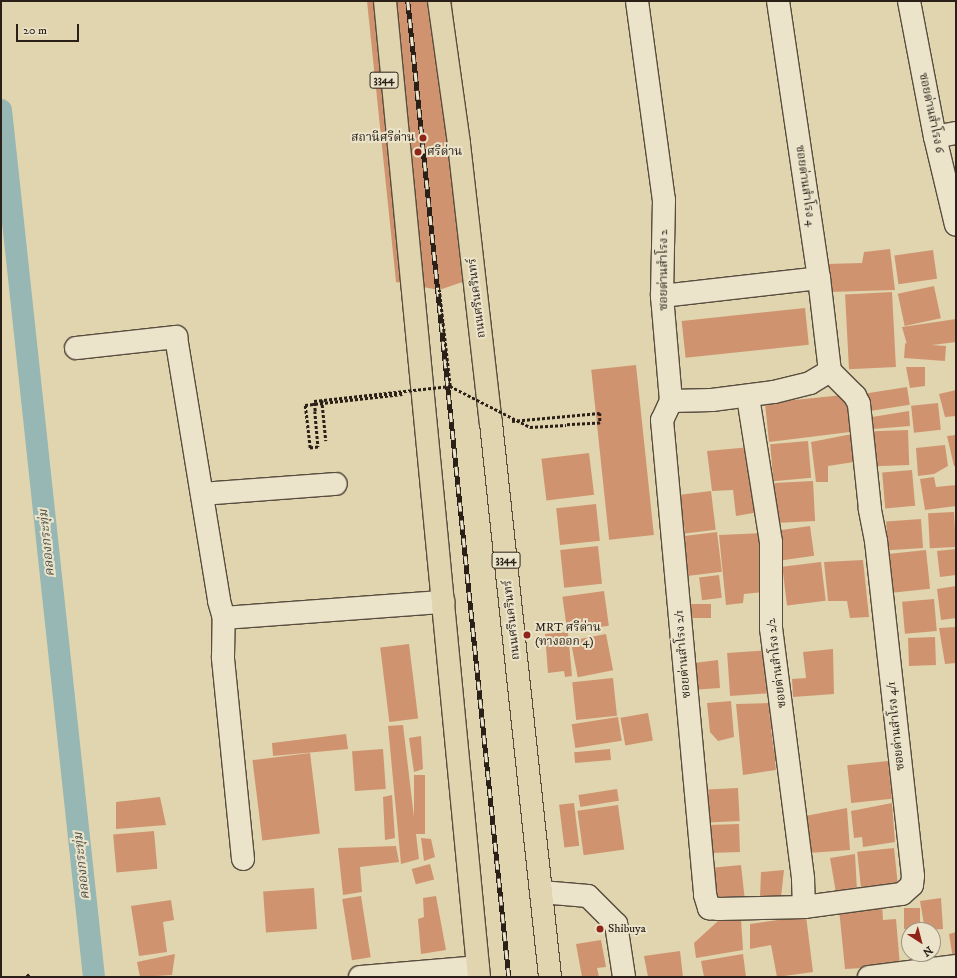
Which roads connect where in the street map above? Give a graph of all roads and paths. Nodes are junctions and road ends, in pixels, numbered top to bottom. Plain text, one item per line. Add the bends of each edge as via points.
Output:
1 (370, 1) edge
2 (385, 1) edge
3 (439, 1) edge
4 (448, 1) edge
5 (637, 1) edge
6 (778, 1) edge
7 (908, 1) edge
8 (956, 133) edge
9 (935, 137) junction
10 (459, 144) junction
11 (399, 159) junction
12 (956, 224) edge
13 (819, 278) junction
14 (439, 290) dead end
15 (662, 296) junction
16 (76, 348) dead end
17 (830, 371) junction
18 (450, 386) junction
19 (422, 392) junction
20 (748, 397) junction
21 (322, 400) junction
22 (672, 401) junction
23 (491, 423) junction
24 (326, 441) dead end
25 (336, 484) dead end
26 (202, 494) junction
27 (442, 602) junction
28 (224, 618) junction
29 (243, 859) dead end
30 (541, 892) junction
31 (804, 907) junction
32 (709, 908) joint
33 (956, 966) edge
34 (478, 972) edge
35 (27, 974) dead end
36 (414, 975) edge
37 (30, 977) edge
38 (360, 977) edge
39 (550, 977) edge
40 (624, 977) edge
41 (869, 977) edge

1 - 11 main road, 3344
2 - 11 main road, 3344
3 - 10 main road, ถนนศรีนครินทร์ / 3344
4 - 10 main road, ถนนศรีนครินทร์ / 3344
5 - 15 street, ซอยด่านสำโรง 2 via 664,200
6 - 13 street, ซอยด่านสำโรง 4
7 - 9 street, ซอยด่านสำโรง 6
8 - 9 street
9 - 12 street, ซอยด่านสำโรง 6
10 - 23 main road, ถนนศรีนครินทร์ / 3344
11 - 19 main road, 3344
13 - 15 street
13 - 17 street, ซอยด่านสำโรง 4
14 - 18 path, bridge
15 - 22 street, ซอยด่านสำโรง 2
16 - 26 street via 176,337
17 - 20 street via 810,383
17 - 31 street, ซอยด่านสำโรง 4/1 via 859,404 913,876 912,885 902,894
18 - 21 path, bridge
18 - 23 path, bridge via 530,427 600,423 600,413 593,414
19 - 21 path, bridge via 305,405 310,448 318,447 318,442 315,411 314,401
19 - 27 main road, 3344
20 - 22 street
20 - 31 street, ซอยด่านสำโรง 2/2 via 771,542 771,628 802,871
21 - 24 path, bridge
22 - 32 street, ซอยด่านสำโรง 2/1 via 662,420 705,896
23 - 30 main road, ถนนศรีนครินทร์ / 3344
25 - 26 street
26 - 28 street
27 - 28 street
27 - 34 main road, 3344
28 - 29 street via 223,657
30 - 39 main road, ถนนศรีนครินทร์ / 3344
30 - 40 street via 588,896 616,924
31 - 32 street, ซอยด่านสำโรง 4/1
33 - 41 street
34 - 36 street
35 - 37 path
36 - 38 street

